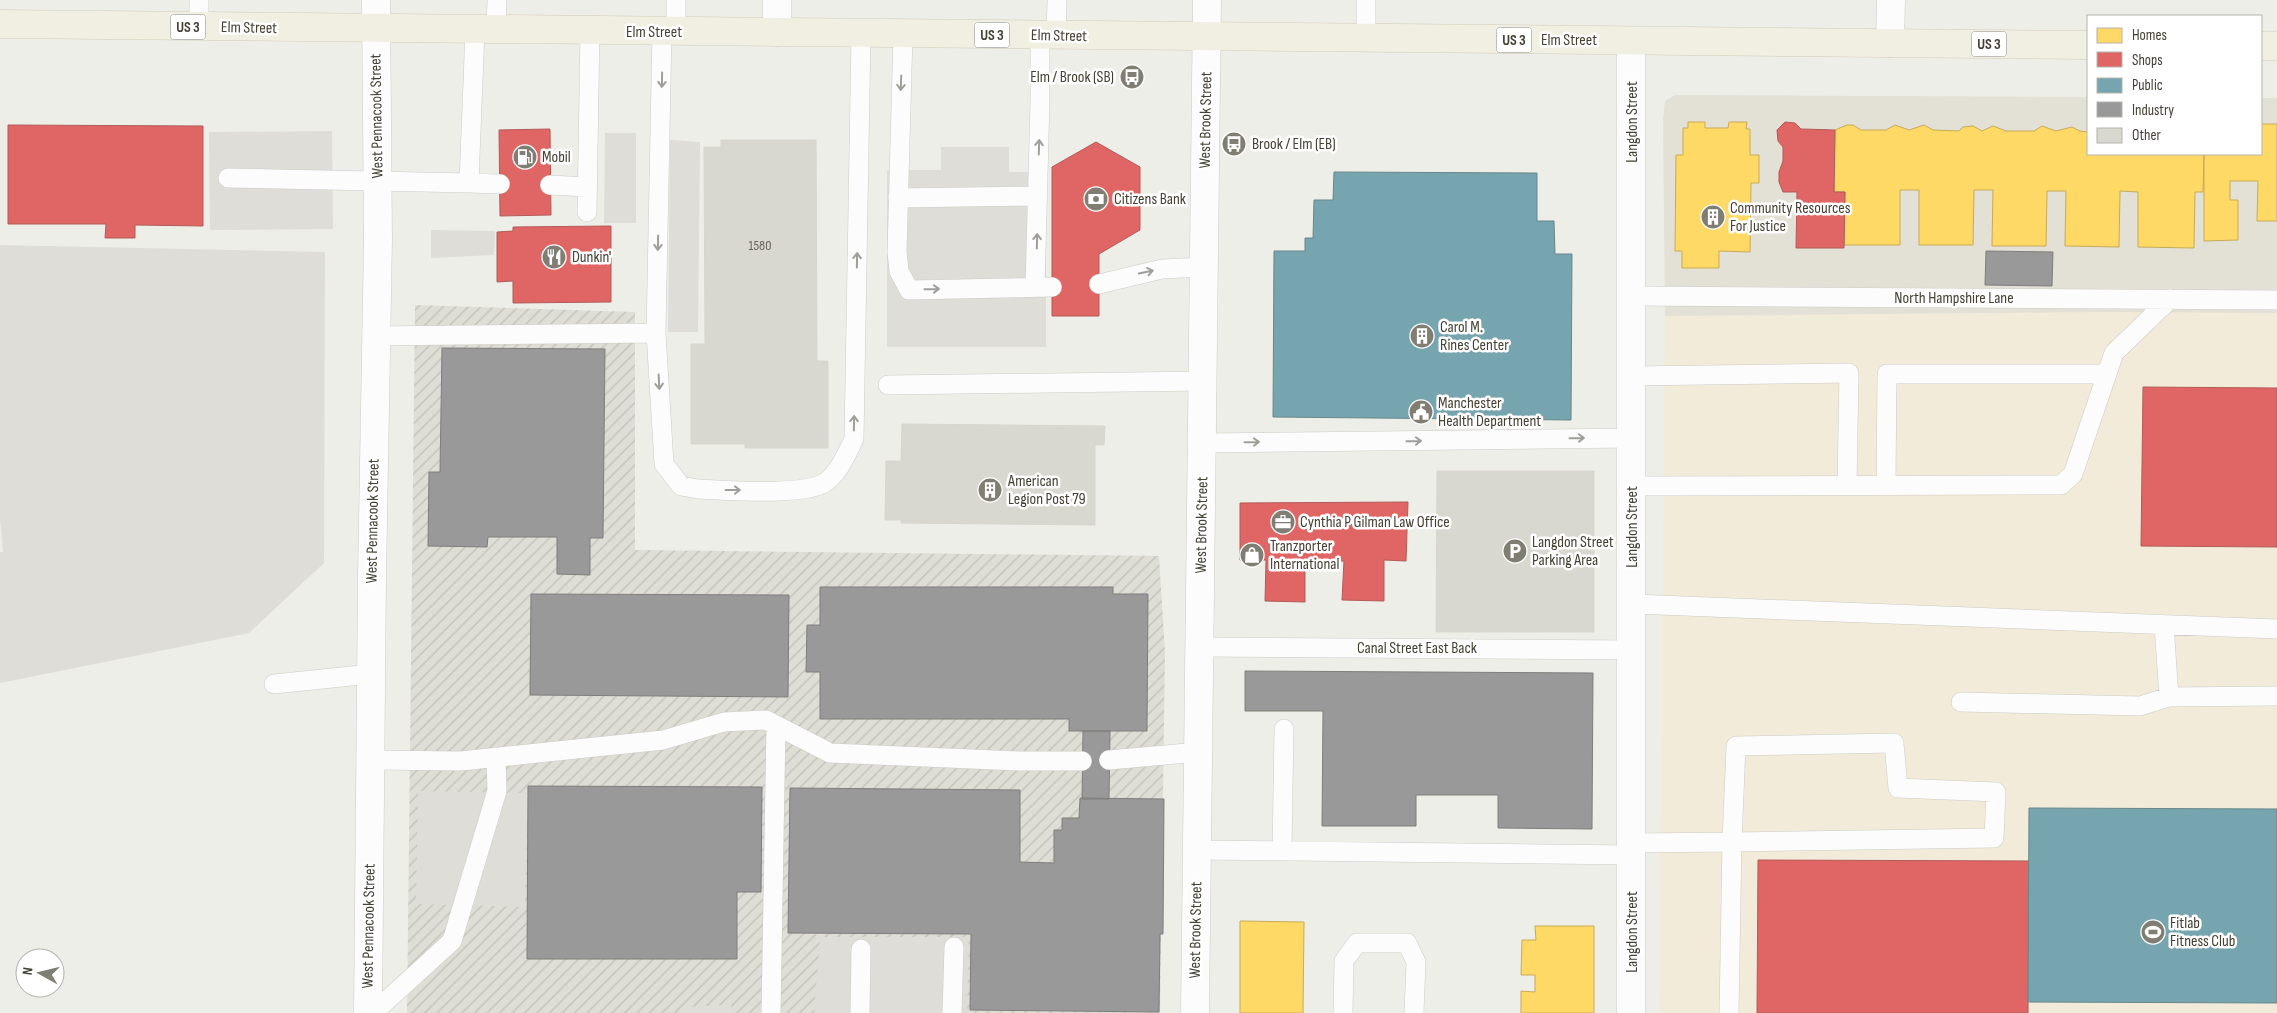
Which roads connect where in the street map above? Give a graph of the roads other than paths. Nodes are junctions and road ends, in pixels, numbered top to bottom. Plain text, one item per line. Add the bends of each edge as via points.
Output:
1 (200, 0) edge
2 (376, 0) edge
3 (497, 0) edge
4 (676, 0) edge
5 (777, 0) edge
6 (1057, 0) edge
7 (1207, 0) edge
8 (1366, 0) edge
9 (1890, 0) edge
10 (0, 24) edge
11 (199, 27) junction
12 (375, 29) junction
13 (486, 30) junction
14 (590, 31) junction
15 (669, 32) junction
16 (777, 32) junction
17 (861, 34) junction
18 (903, 34) junction
19 (1048, 36) junction
20 (1207, 37) junction
21 (1366, 39) junction
22 (1632, 41) junction
23 (1890, 43) junction
24 (2087, 44) edge
25 (2262, 46) edge
26 (2277, 46) edge
27 (228, 178) dead end
28 (378, 182) junction
29 (469, 183) junction
30 (500, 184) dead end
31 (550, 185) dead end
32 (587, 187) junction
33 (1038, 196) junction
34 (898, 198) junction
35 (587, 212) dead end
36 (1204, 266) junction
37 (1099, 284) dead end
38 (1632, 296) junction
39 (2170, 299) junction
40 (2277, 300) edge
41 (656, 333) junction
42 (376, 336) junction
43 (2107, 374) junction
44 (1632, 376) junction
45 (1204, 380) junction
46 (888, 385) dead end
47 (1632, 438) junction
48 (1203, 443) junction
49 (1846, 485) junction
50 (1886, 485) junction
51 (1632, 486) junction
52 (1633, 604) junction
53 (2164, 625) junction
54 (2277, 629) edge
55 (1201, 647) junction
56 (1633, 650) junction
57 (371, 674) junction
58 (274, 684) dead end
59 (2277, 696) edge
60 (2169, 697) junction
61 (1961, 702) dead end
62 (776, 725) junction
63 (1284, 728) dead end
64 (1199, 752) junction
65 (496, 757) junction
66 (371, 760) junction
67 (1109, 760) dead end
68 (1082, 761) dead end
69 (1732, 842) junction
70 (1632, 849) junction
71 (1197, 850) junction
72 (1282, 851) junction
73 (954, 948) dead end
74 (861, 949) dead end
75 (368, 1013) edge
76 (373, 1013) edge
77 (771, 1013) edge
78 (860, 1013) edge
79 (952, 1013) edge
80 (1195, 1013) edge
81 (1343, 1013) edge
82 (1414, 1013) edge
83 (1631, 1013) edge
84 (1729, 1013) edge

1 - 11 lane
2 - 12 street, West Pennacook Street
3 - 13 lane
4 - 15 lane
5 - 16 street
6 - 19 lane
7 - 20 street, West Brook Street
8 - 21 lane
9 - 23 street
10 - 11 main road, Elm Street / US 3
11 - 12 main road, Elm Street / US 3
12 - 13 main road, Elm Street / US 3
12 - 28 street, West Pennacook Street
13 - 14 main road, Elm Street / US 3
13 - 29 lane
14 - 15 main road, Elm Street / US 3
14 - 32 lane
15 - 16 main road, Elm Street / US 3
15 -> 41 lane
16 - 17 main road, Elm Street / US 3
17 - 18 main road, Elm Street / US 3
41 -> 17 lane via 664,464 681,486 698,490 807,490 825,483 842,462 854,439
18 - 19 main road, Elm Street / US 3
18 -> 34 lane
19 - 20 main road, Elm Street / US 3
33 -> 19 lane
20 - 21 main road, Elm Street / US 3
20 - 36 street, West Brook Street
21 - 22 main road, Elm Street / US 3
22 - 23 main road, Elm Street / US 3
22 - 38 street, Langdon Street
23 - 24 main road, Elm Street / US 3
25 - 26 main road
27 - 28 lane
28 - 29 lane
28 - 42 street, West Pennacook Street
29 - 30 lane
31 - 32 lane
32 - 35 lane
33 - 34 lane
34 -> 33 lane via 899,271 909,290 1044,287
37 -> 36 lane via 1162,269
36 - 45 street, West Brook Street
38 - 39 lane, North Hampshire Lane
38 - 44 street, Langdon Street
39 - 40 lane, North Hampshire Lane
39 - 43 lane via 2114,354
41 - 42 lane
42 - 57 street, West Pennacook Street
43 - 50 lane via 2073,474 2061,485
43 - 50 lane via 1887,374
44 - 47 street, Langdon Street
44 - 49 lane via 1849,373
45 - 46 lane
45 - 48 street, West Brook Street
48 -> 47 lane
47 - 51 street, Langdon Street
48 - 55 street, West Brook Street
49 - 50 lane
49 - 51 lane
51 - 52 street, Langdon Street
52 - 53 lane
52 - 56 street, Langdon Street
53 - 54 lane
53 - 60 lane
55 - 56 lane, Canal Street East Back
55 - 64 street, West Brook Street
56 - 70 street, Langdon Street
57 - 58 lane
57 - 66 street, West Pennacook Street
59 - 60 lane
60 - 61 lane via 2140,706
62 - 65 lane via 766,720 724,722 663,740
62 - 68 lane via 830,753 1019,762
62 - 77 lane
63 - 72 lane
64 - 67 lane
64 - 71 street, West Brook Street
65 - 66 lane via 461,761
65 - 76 lane via 497,791 452,941
66 - 75 street, West Pennacook Street
69 - 69 lane via 1736,746 1894,743 1898,788 1996,792 1994,838
69 - 70 lane
69 - 84 lane
70 - 72 lane
70 - 83 street, Langdon Street
71 - 72 lane
71 - 80 street, West Brook Street
73 - 79 lane
74 - 78 lane
81 - 82 lane via 1344,961 1357,942 1407,943 1416,962

